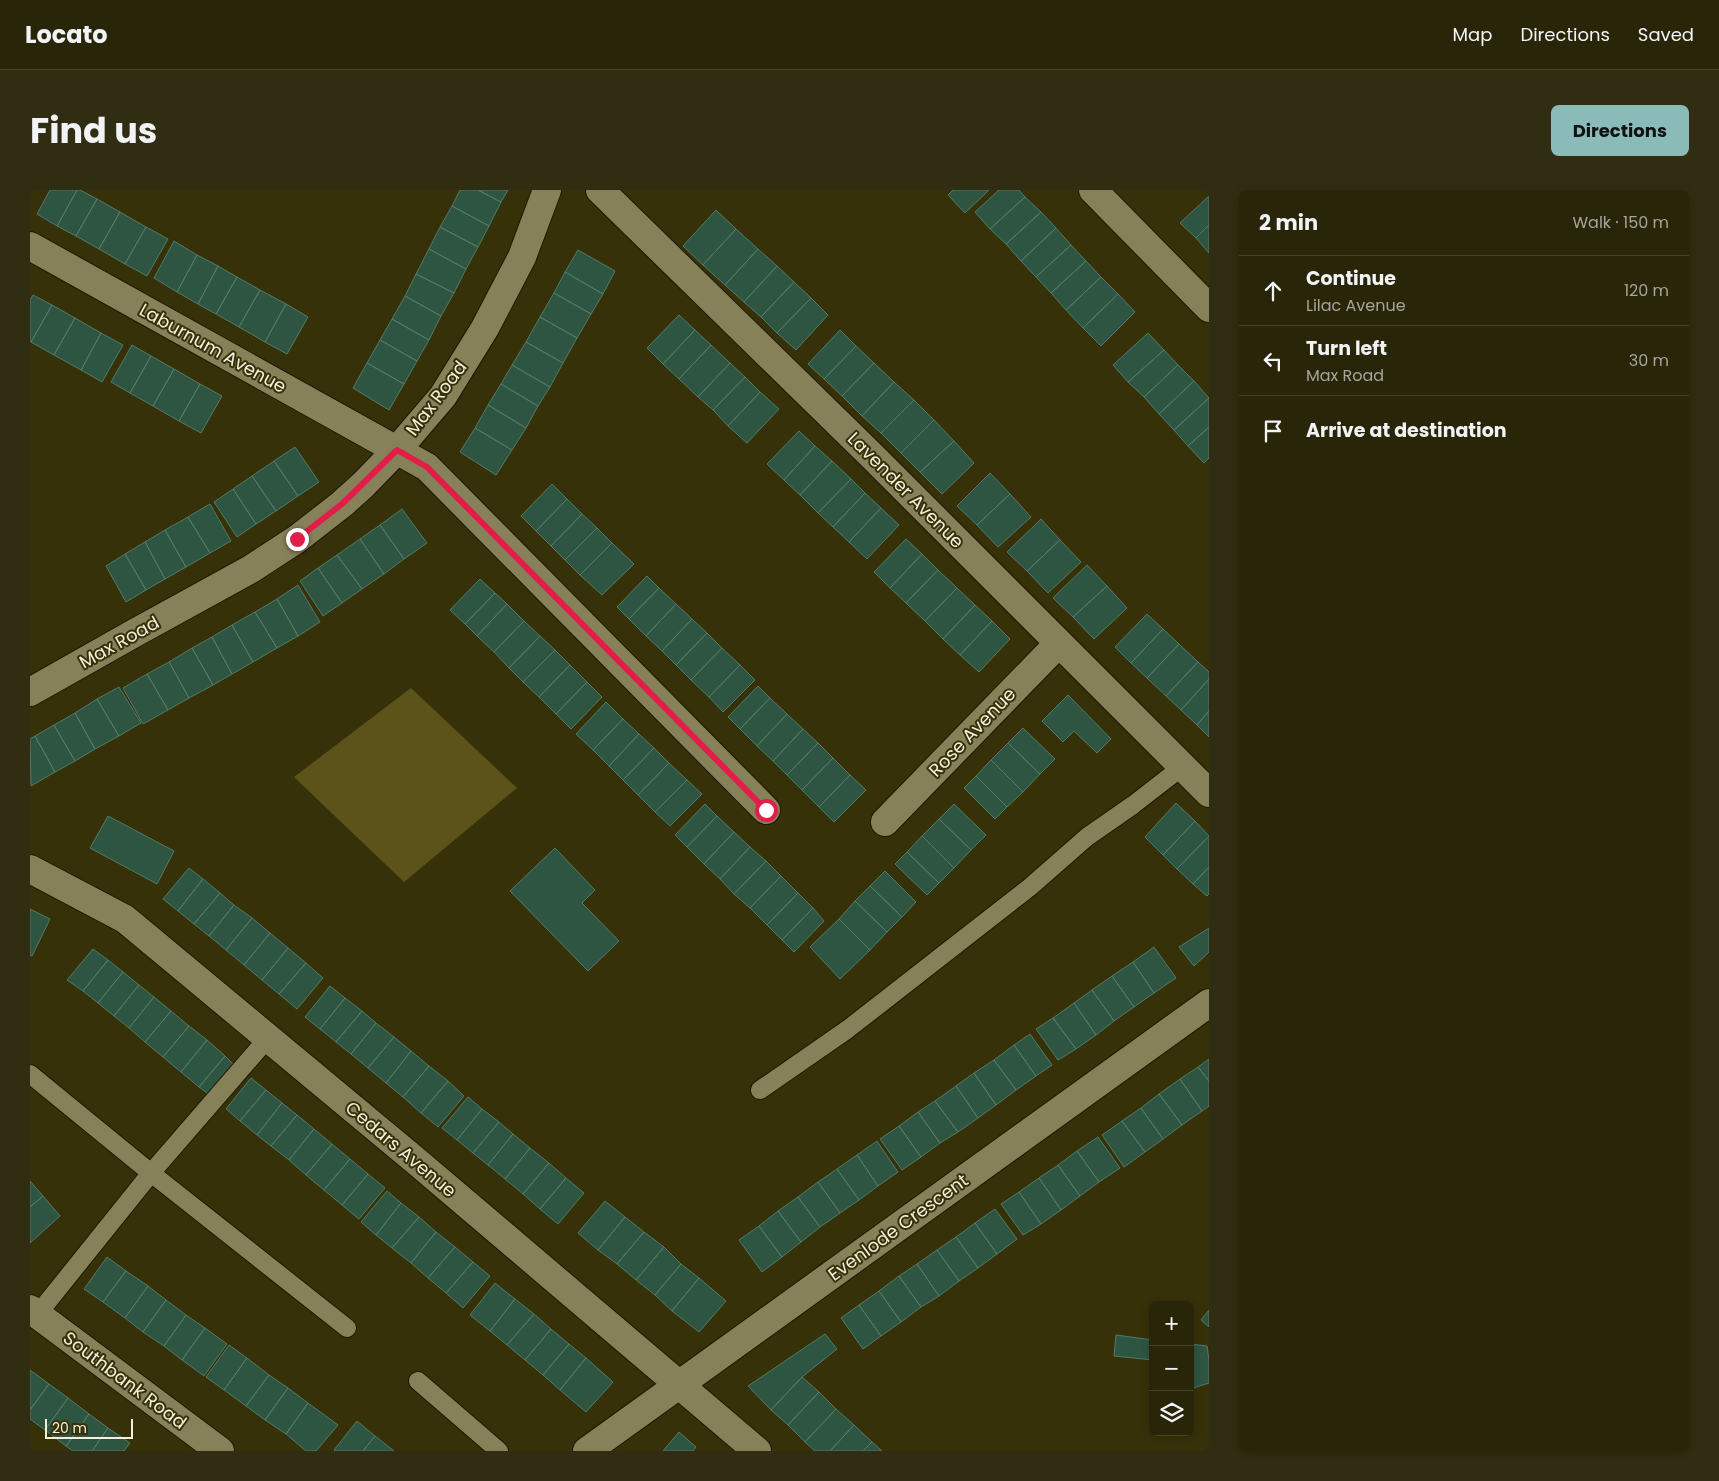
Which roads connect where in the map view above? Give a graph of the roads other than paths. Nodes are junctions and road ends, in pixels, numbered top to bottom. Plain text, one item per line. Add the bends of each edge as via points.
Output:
1 (547, 190) edge
2 (600, 190) edge
3 (1093, 190) edge
4 (30, 246) edge
5 (1209, 308) edge
6 (397, 450) junction
7 (1059, 643) junction
8 (30, 692) edge
9 (1182, 767) junction
10 (1209, 793) edge
11 (766, 810) dead end
12 (885, 822) dead end
13 (30, 869) edge
14 (1209, 1003) edge
15 (268, 1038) junction
16 (30, 1074) edge
17 (760, 1090) dead end
18 (151, 1173) junction
19 (33, 1312) edge
20 (347, 1328) dead end
21 (418, 1381) dead end
22 (678, 1385) junction
23 (220, 1451) edge
24 (499, 1451) edge
25 (587, 1451) edge
26 (757, 1451) edge

1 - 6 street, Max Road via 522,257 485,328 443,396
2 - 7 street, Lavender Avenue
3 - 5 street
4 - 6 street, Laburnum Avenue
6 - 8 street, Max Road via 342,504 297,539 251,569
6 - 11 street, Laburnum Avenue via 427,467
7 - 9 street, Lavender Avenue
7 - 12 street, Rose Avenue
9 - 10 street, Lavender Avenue
9 - 17 lane via 1087,836 1030,886 848,1030
13 - 15 street, Cedars Avenue via 125,919
14 - 22 street, Evenlode Crescent
15 - 18 lane
15 - 22 street, Cedars Avenue
16 - 18 lane
18 - 19 lane
18 - 20 lane
19 - 23 street, Southbank Road
21 - 24 lane
22 - 25 street, Evenlode Crescent
22 - 26 street, Cedars Avenue

